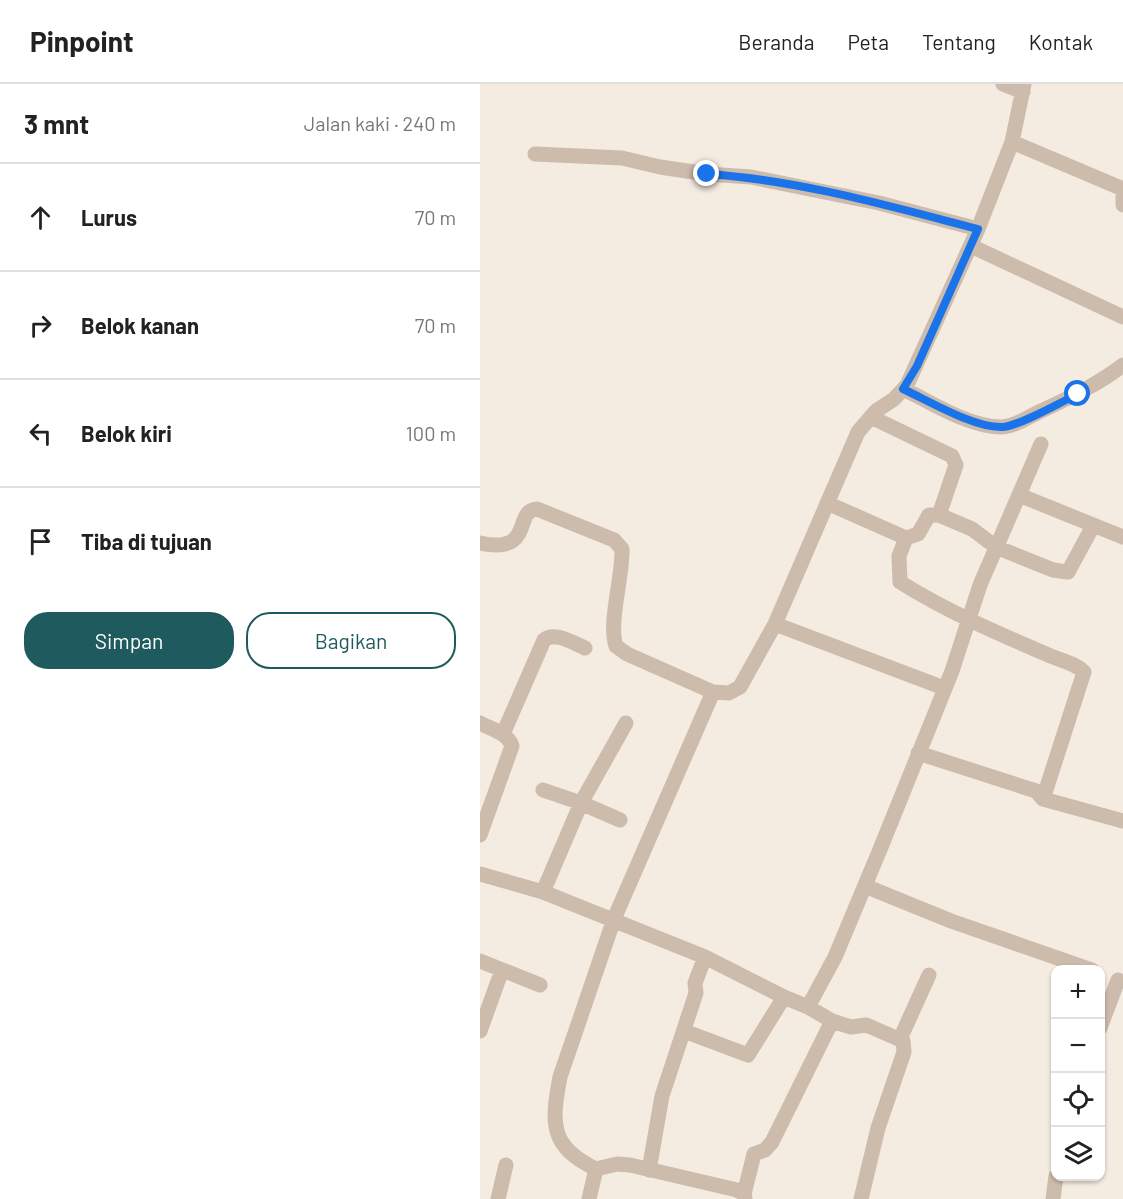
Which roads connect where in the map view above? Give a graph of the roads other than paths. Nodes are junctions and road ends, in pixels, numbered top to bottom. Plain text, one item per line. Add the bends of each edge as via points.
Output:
1 (1004, 84) edge
2 (1024, 88) edge
3 (1012, 142) junction
4 (535, 154) dead end
5 (1123, 189) edge
6 (1123, 195) edge
7 (1123, 206) edge
8 (978, 229) junction
9 (971, 246) junction
10 (1123, 317) edge
11 (1123, 365) edge
12 (1106, 378) junction
13 (1123, 379) edge
14 (903, 389) junction
15 (872, 417) junction
16 (1041, 444) dead end
17 (1019, 495) junction
18 (827, 503) junction
19 (939, 515) junction
20 (1093, 526) junction
21 (1123, 537) edge
22 (906, 538) junction
23 (480, 543) edge
24 (996, 547) junction
25 (969, 618) junction
26 (775, 624) junction
27 (585, 648) dead end
28 (944, 688) junction
29 (713, 692) junction
30 (480, 723) edge
31 (626, 723) dead end
32 (503, 734) junction
33 (918, 753) junction
34 (543, 790) dead end
35 (1043, 799) junction
36 (581, 803) junction
37 (620, 820) dead end
38 (1123, 821) edge
39 (480, 836) edge
40 (480, 874) edge
41 (865, 886) junction
42 (543, 892) junction
43 (614, 919) junction
44 (705, 957) junction
45 (480, 961) edge
46 (1080, 965) edge
47 (502, 970) junction
48 (929, 975) dead end
49 (1105, 975) edge
50 (1120, 981) edge
51 (540, 985) dead end
52 (784, 997) junction
53 (808, 1007) junction
54 (1105, 1019) edge
55 (832, 1021) junction
56 (480, 1031) edge
57 (684, 1031) junction
58 (900, 1039) junction
59 (506, 1165) dead end
60 (596, 1169) junction
61 (649, 1170) junction
62 (1055, 1181) edge
63 (745, 1196) edge
64 (498, 1199) edge
65 (589, 1199) edge
66 (861, 1199) edge
67 (1053, 1199) edge

1 - 2 street
2 - 3 street
3 - 5 street
3 - 8 street
4 - 8 street via 622,158 707,174 751,177 879,203
6 - 7 street
8 - 9 street
9 - 10 street
9 - 14 street
11 - 12 street
12 - 13 street
12 - 14 street via 1003,427 954,414
14 - 15 street
15 - 18 street via 858,432
15 - 19 street via 952,456 956,465
16 - 17 street
17 - 20 street
17 - 24 street
18 - 22 street
18 - 26 street
19 - 22 street via 929,515 918,534
19 - 24 street via 972,530
20 - 21 street
20 - 24 street via 1068,572 1053,570
22 - 25 street via 898,556 900,582
23 - 29 street via 505,546 519,533 528,512 537,508 614,540 622,549 623,565 614,628 616,646
24 - 25 street
25 - 28 street
25 - 35 street via 1084,672
26 - 28 street
26 - 29 street via 740,687 729,693
27 - 32 street via 555,636 544,640
28 - 33 street
29 - 43 street
30 - 32 street
31 - 36 street
32 - 39 street via 512,746
33 - 35 street via 1036,791
33 - 41 street
34 - 36 street
35 - 38 street
36 - 37 street
36 - 42 street
40 - 42 street
41 - 46 street via 951,921
41 - 53 street via 835,957
42 - 43 street
43 - 44 street
43 - 60 street via 566,1058 556,1099 557,1131 562,1145 575,1158
44 - 52 street
44 - 57 street via 694,983 697,990
45 - 47 street
47 - 51 street
47 - 56 street
48 - 58 street
49 - 50 street
50 - 54 street
52 - 53 street
52 - 57 street via 748,1055
53 - 55 street
55 - 58 street via 851,1027 866,1025
55 - 63 street via 772,1142 754,1154
57 - 61 street via 662,1096
58 - 66 street via 904,1052 878,1128
59 - 64 street
60 - 61 street via 617,1164
60 - 65 street
61 - 63 street via 737,1190
62 - 67 street

